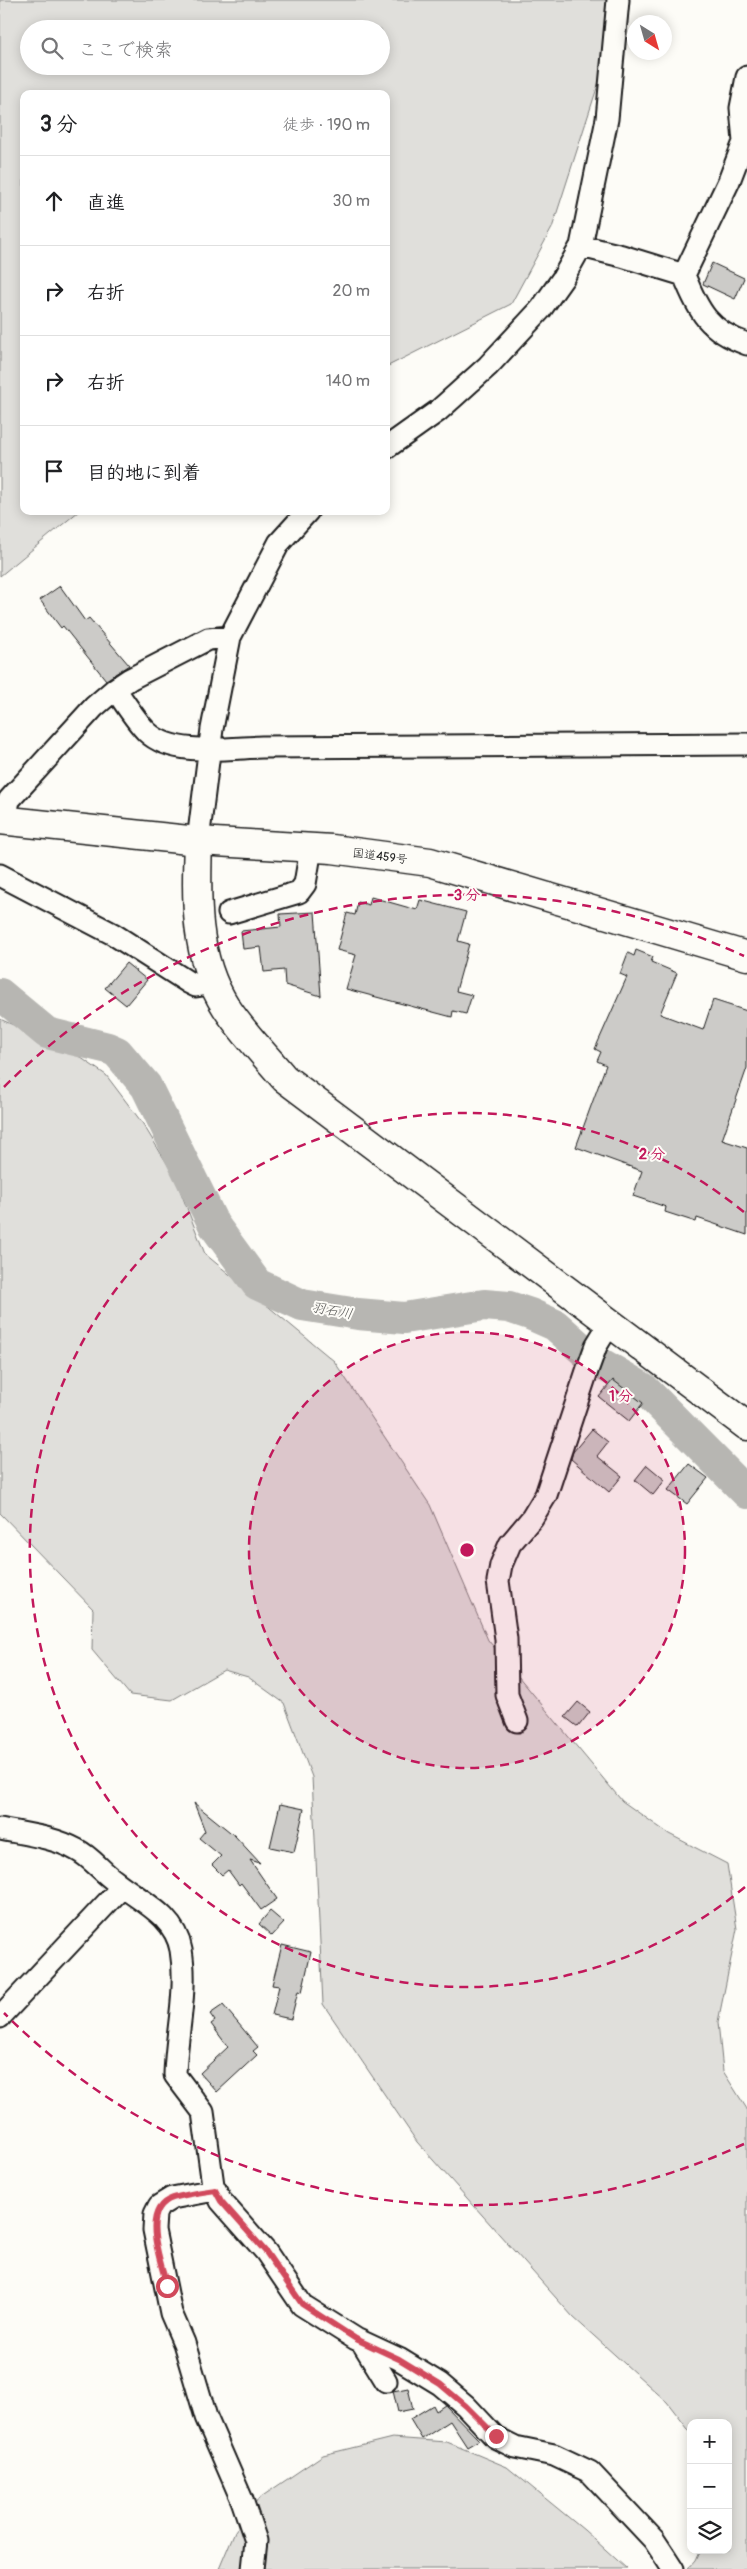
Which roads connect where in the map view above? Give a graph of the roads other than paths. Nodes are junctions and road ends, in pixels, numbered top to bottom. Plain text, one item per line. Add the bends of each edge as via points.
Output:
1 (618, 0) edge
2 (747, 77) edge
3 (746, 141) edge
4 (581, 246) junction
5 (684, 275) junction
6 (747, 344) edge
7 (390, 445) edge
8 (304, 515) edge
9 (230, 637) junction
10 (115, 690) junction
11 (747, 744) edge
12 (210, 749) junction
13 (3, 821) edge
14 (198, 841) junction
15 (311, 848) junction
16 (0, 874) edge
17 (230, 913) dead end
18 (747, 956) edge
19 (215, 983) junction
20 (610, 1323) junction
21 (747, 1426) edge
22 (517, 1721) dead end
23 (0, 1829) edge
24 (122, 1887) junction
25 (0, 2018) edge
26 (215, 2190) junction
27 (362, 2342) junction
28 (386, 2381) dead end
29 (253, 2569) edge
30 (673, 2569) edge

1 - 4 street via 607,120
2 - 3 street via 741,108
3 - 5 street
4 - 5 street
4 - 7 street via 540,309 488,366 438,411
5 - 6 street via 705,318 715,328
8 - 9 street via 279,543
9 - 10 street via 208,639
9 - 12 street
10 - 12 street via 147,732 161,742 175,747
10 - 13 street via 94,707 9,800
11 - 12 street
12 - 14 street
13 - 14 main road, 国道459号
14 - 15 main road, 国道459号
14 - 19 main road via 196,904 205,960
15 - 17 street via 305,884 300,892
15 - 18 main road, 国道459号 via 430,862
16 - 19 street via 113,934 196,986
19 - 20 main road via 226,1007 284,1078
20 - 21 main road
20 - 22 street via 596,1346 546,1495 510,1544 501,1564 498,1581 506,1639 507,1696
23 - 24 street via 58,1842 78,1850
24 - 25 street
24 - 26 street via 167,1920 181,1948 183,1988 175,2075 203,2112
26 - 27 street via 266,2252 302,2304
26 - 29 street via 172,2198 159,2206 154,2230 172,2313 206,2417 256,2541
27 - 28 street
27 - 30 street via 399,2359 440,2384 496,2436 515,2447 554,2455 590,2472 654,2540

